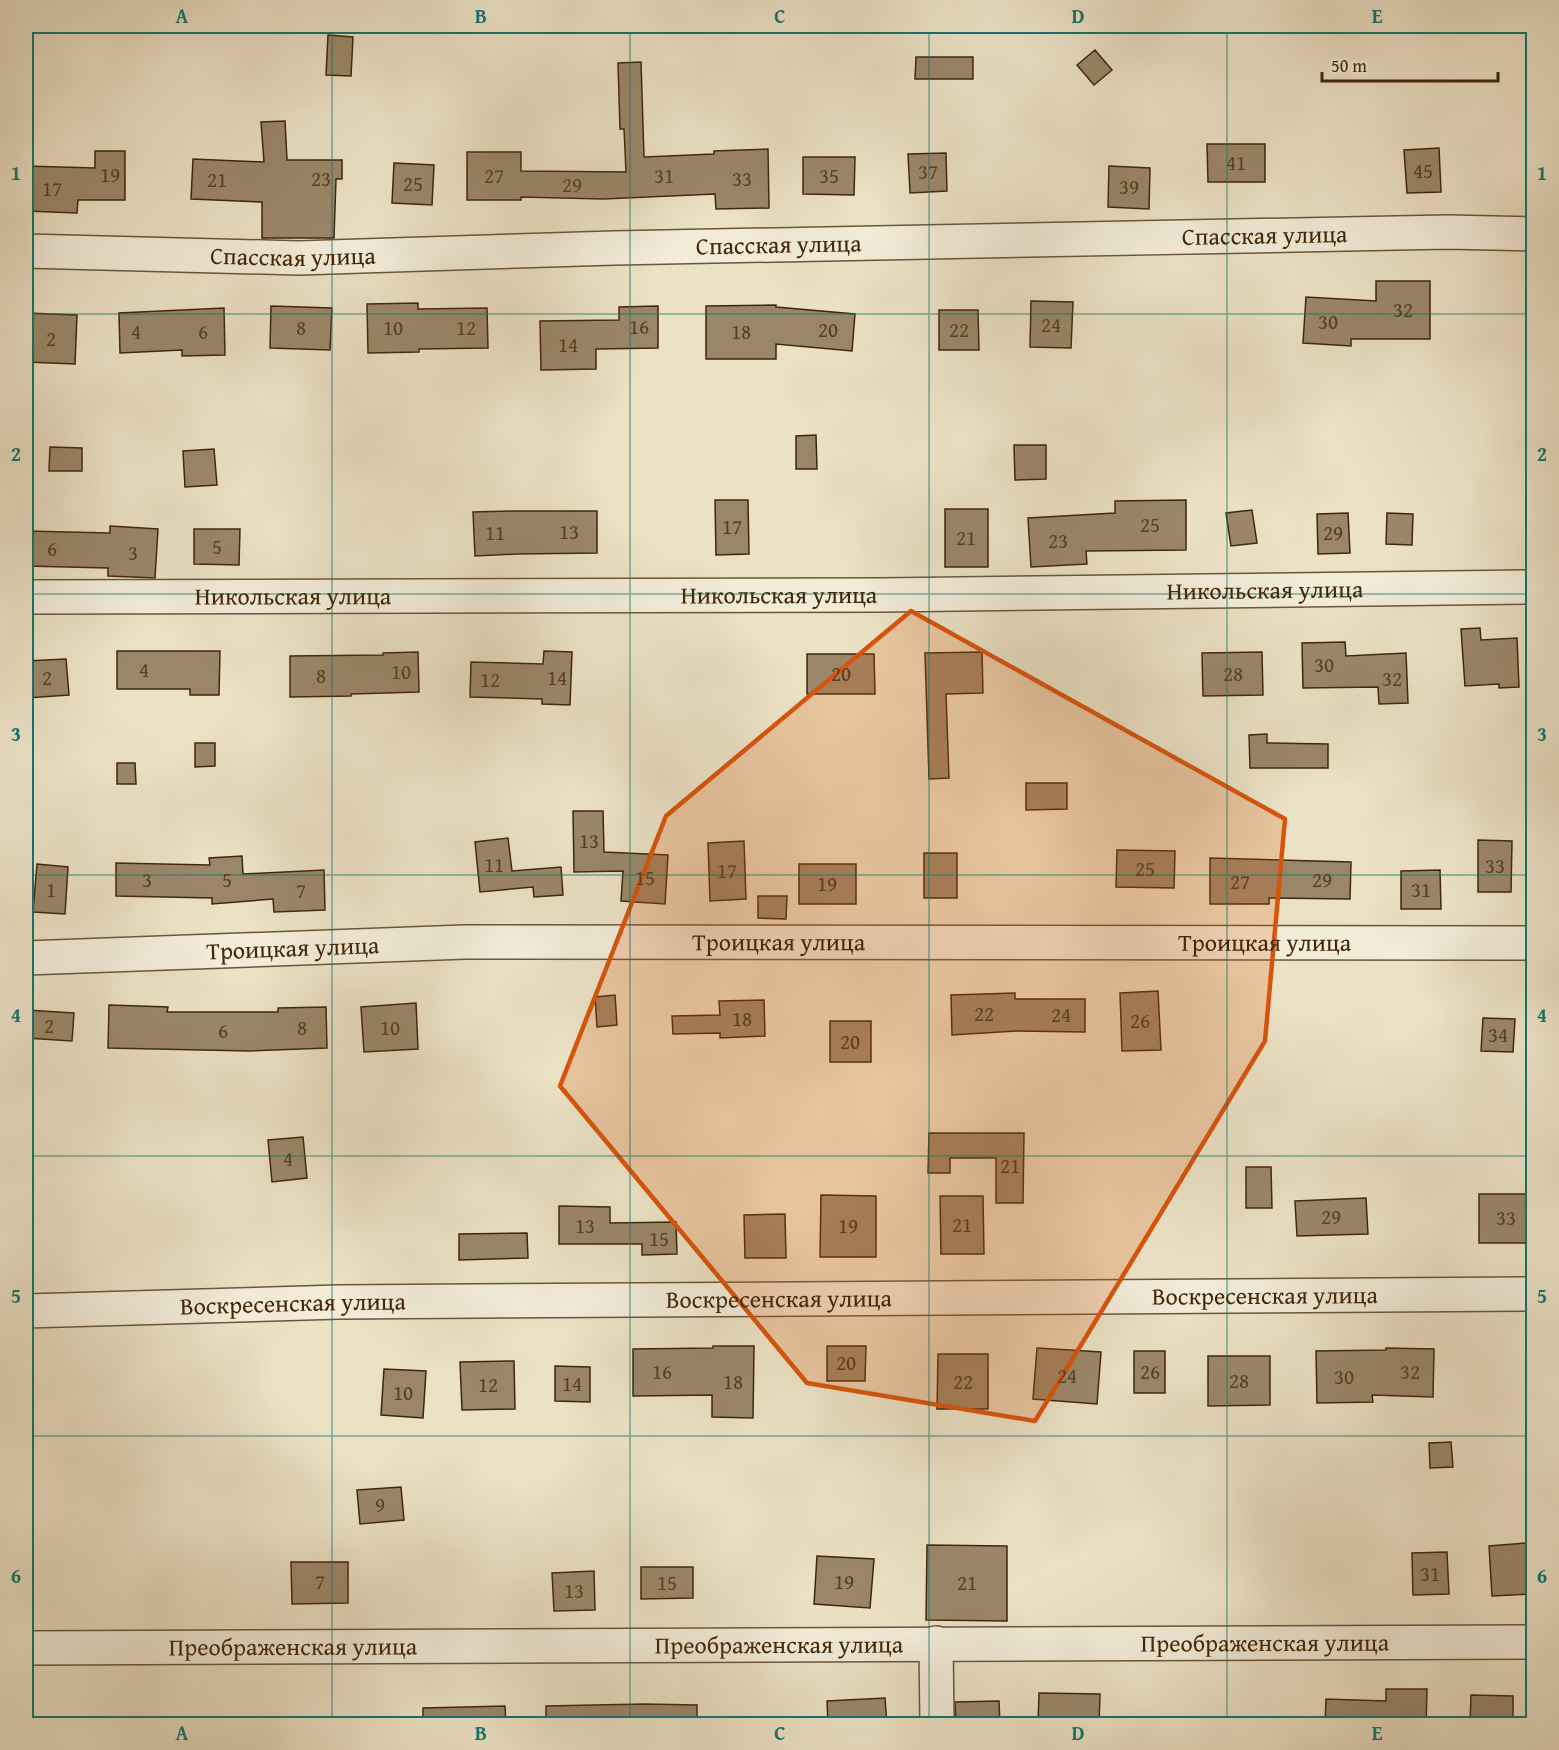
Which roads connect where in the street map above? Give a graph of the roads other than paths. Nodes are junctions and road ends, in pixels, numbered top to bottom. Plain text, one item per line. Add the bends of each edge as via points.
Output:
1 (1533, 234) edge
2 (26, 251) edge
3 (1533, 587) edge
4 (26, 597) edge
5 (1533, 943) edge
6 (26, 958) edge
7 (1533, 1294) edge
8 (26, 1311) edge
9 (1533, 1642) edge
10 (936, 1643) junction
11 (26, 1648) edge
12 (937, 1725) edge

1 - 2 street, Спасская улица via 1055,239 299,258
3 - 4 street, Никольская улица via 882,595
5 - 6 street, Троицкая улица via 465,942
7 - 8 street, Воскресенская улица via 339,1302
9 - 10 street, Преображенская улица
10 - 11 street, Преображенская улица
10 - 12 street

